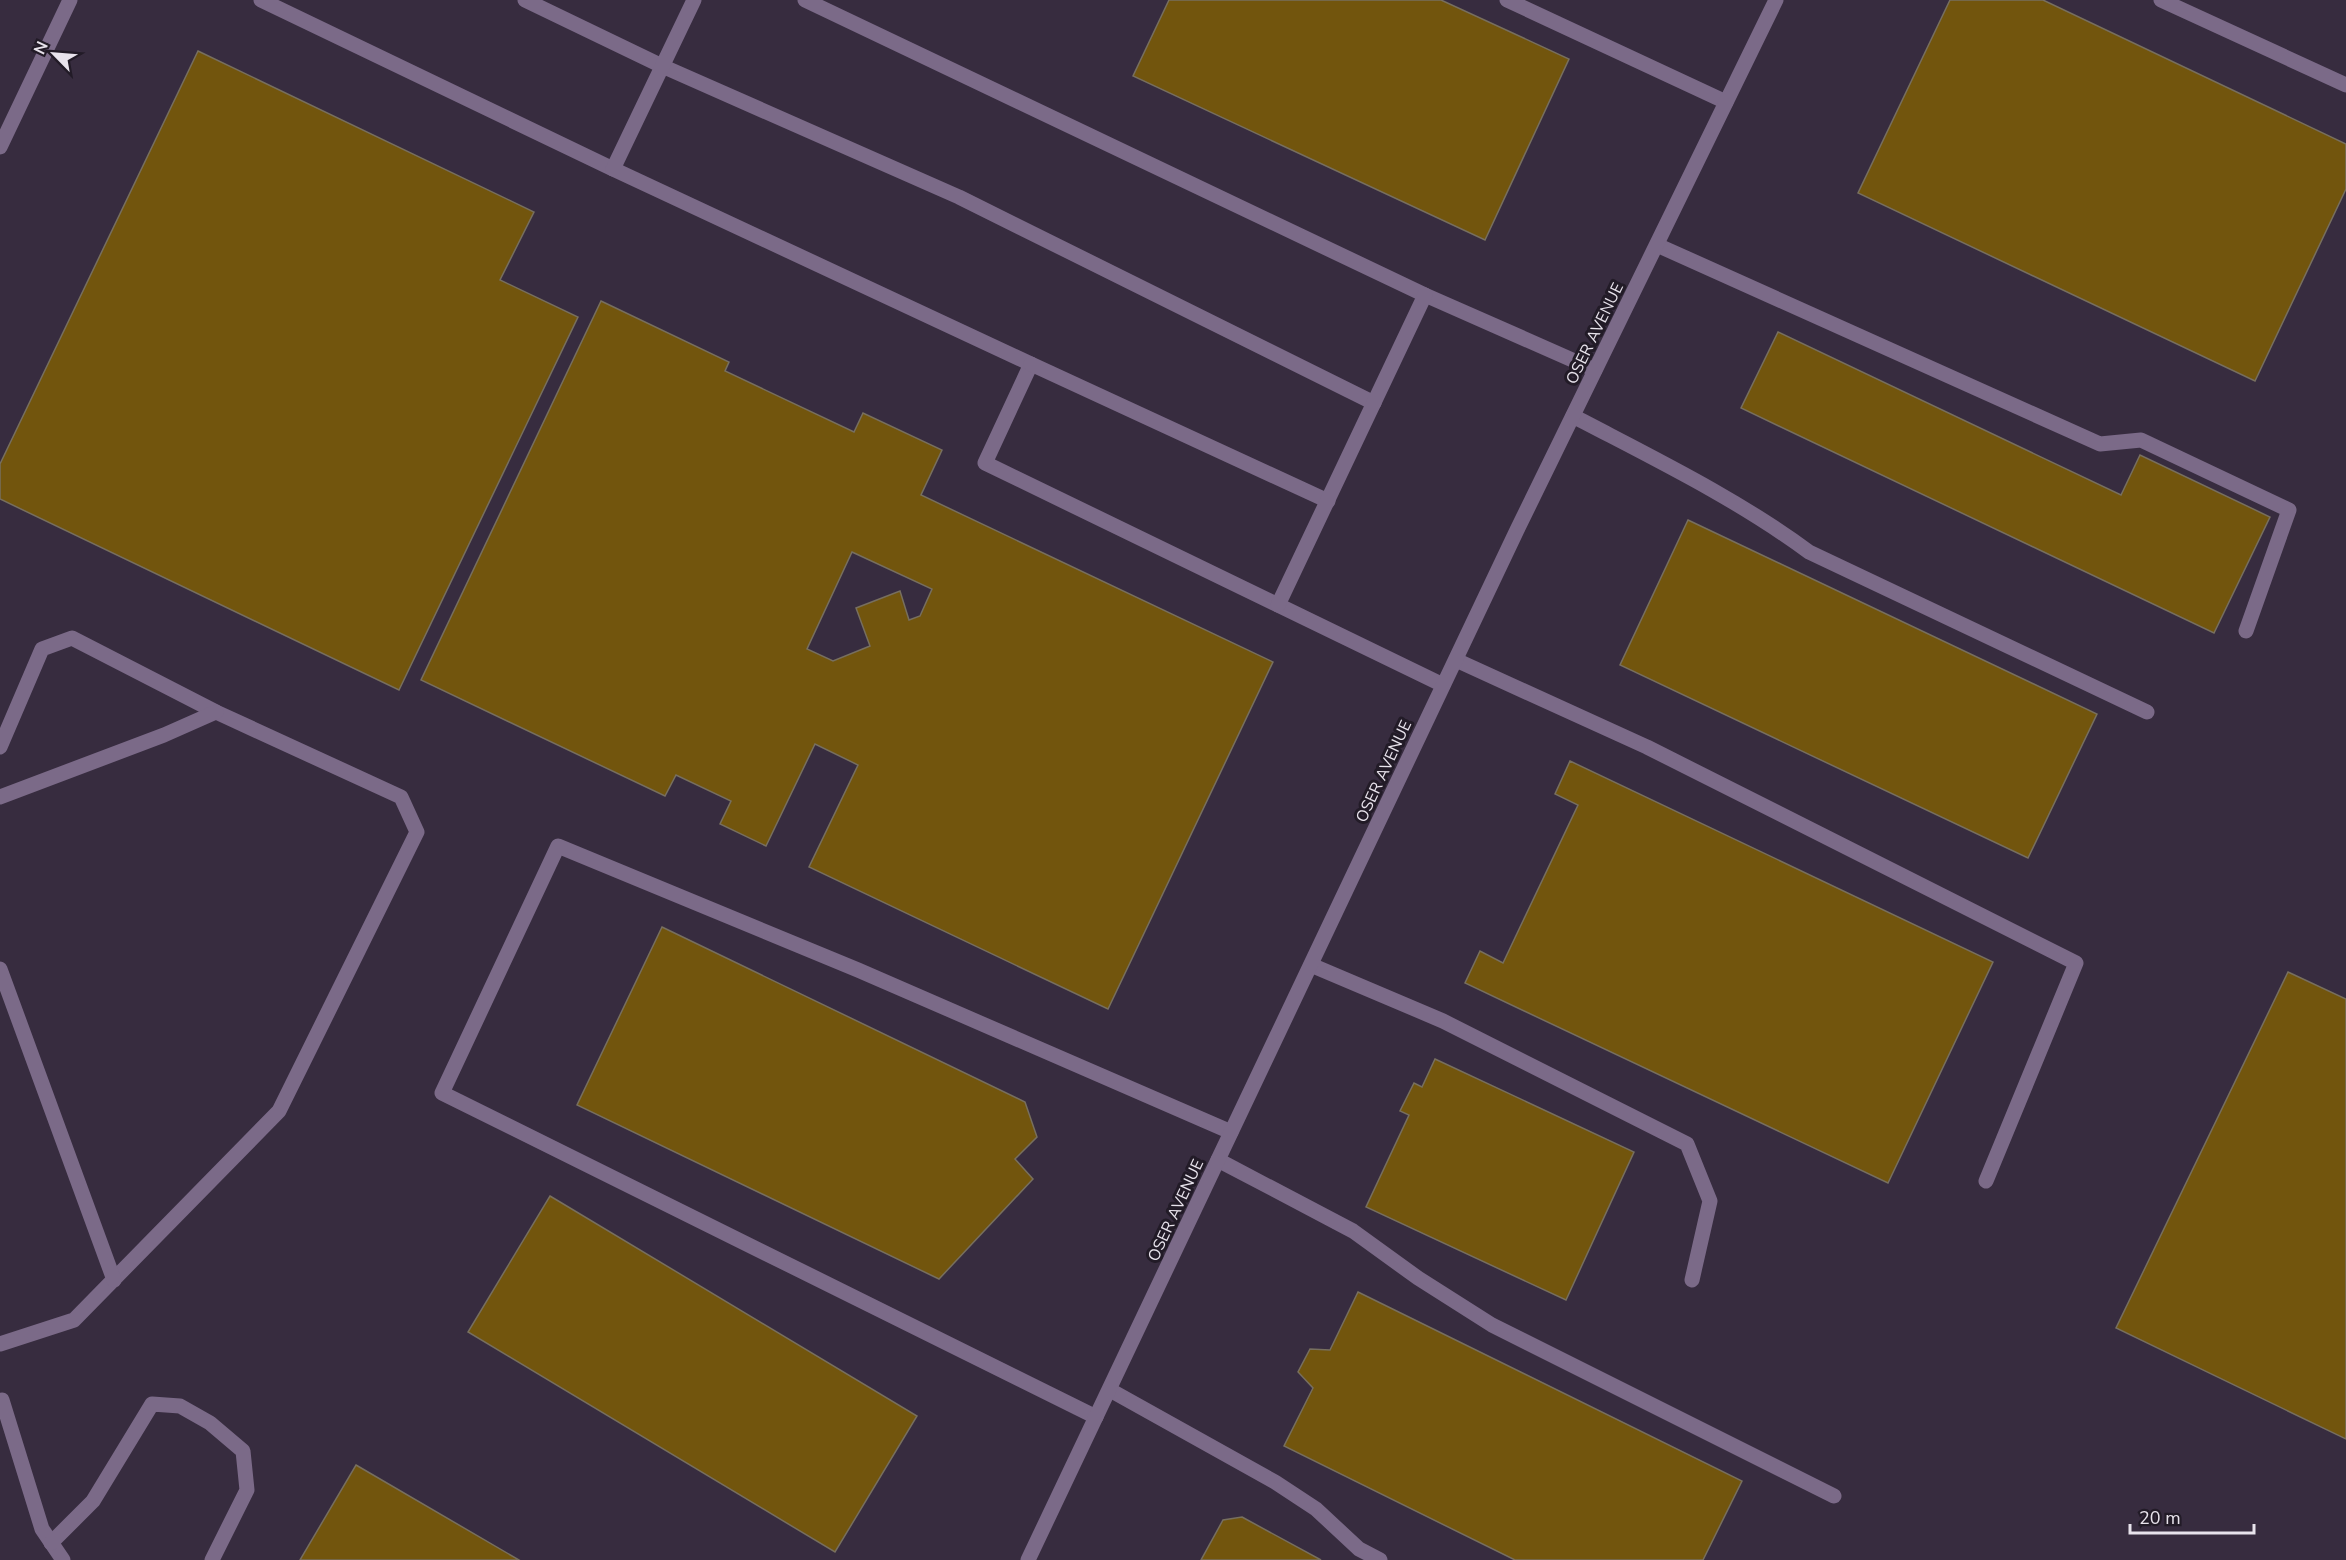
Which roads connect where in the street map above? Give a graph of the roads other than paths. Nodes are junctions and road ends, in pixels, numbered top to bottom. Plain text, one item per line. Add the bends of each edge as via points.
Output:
1 (70, 0) edge
2 (261, 0) edge
3 (525, 0) edge
4 (694, 0) edge
5 (805, 0) edge
6 (1507, 0) edge
7 (1776, 0) edge
8 (2161, 0) edge
9 (662, 66) junction
10 (2346, 85) edge
11 (1726, 102) junction
12 (0, 147) edge
13 (613, 169) junction
14 (1657, 245) junction
15 (1425, 295) junction
16 (1031, 364) junction
17 (1595, 370) junction
18 (1374, 403) junction
19 (1573, 416) junction
20 (1328, 501) junction
21 (1278, 605) junction
22 (2246, 631) dead end
23 (1456, 660) junction
24 (1443, 685) junction
25 (216, 712) junction
26 (2146, 712) dead end
27 (0, 747) edge
28 (0, 797) edge
29 (1311, 965) junction
30 (0, 969) edge
31 (1232, 1132) junction
32 (1218, 1160) junction
33 (1986, 1182) dead end
34 (114, 1280) junction
35 (1692, 1280) dead end
36 (0, 1344) edge
37 (1110, 1390) junction
38 (1, 1398) edge
39 (1096, 1417) junction
40 (1833, 1496) dead end
41 (51, 1543) junction
42 (63, 1560) edge
43 (212, 1560) edge
44 (1028, 1560) edge
45 (1380, 1560) edge

1 - 12 street
2 - 13 street
3 - 9 street
4 - 9 street
5 - 15 street
6 - 11 street
7 - 11 street, OSER AVENUE
8 - 10 street
9 - 13 street
9 - 18 street via 959,197
11 - 14 street, OSER AVENUE
13 - 16 street
14 - 17 street, OSER AVENUE
14 - 22 street via 2100,444 2141,440 2289,510
15 - 17 street
15 - 18 street
16 - 20 street
16 - 21 street via 985,464
17 - 19 street, OSER AVENUE
18 - 20 street
19 - 23 street, OSER AVENUE
19 - 26 street via 1714,491 1809,552
20 - 21 street
21 - 24 street
23 - 24 street, OSER AVENUE
23 - 33 street via 1647,747 2076,963
24 - 29 street, OSER AVENUE
25 - 27 street via 72,638 42,649
25 - 28 street
25 - 34 street via 401,797 417,832 279,1111
29 - 31 street, OSER AVENUE
29 - 35 street via 1443,1021 1687,1144 1710,1201
30 - 34 street
31 - 32 street, OSER AVENUE
31 - 39 street via 858,970 558,846 442,1093
32 - 37 street, OSER AVENUE
32 - 40 street via 1353,1232 1492,1325
34 - 36 street via 74,1320
37 - 39 street, OSER AVENUE
37 - 45 street via 1275,1482 1316,1509 1359,1549
38 - 41 street via 42,1529
39 - 44 street, OSER AVENUE
41 - 42 street
41 - 43 street via 93,1501 152,1404 180,1406 210,1423 243,1451 247,1490

